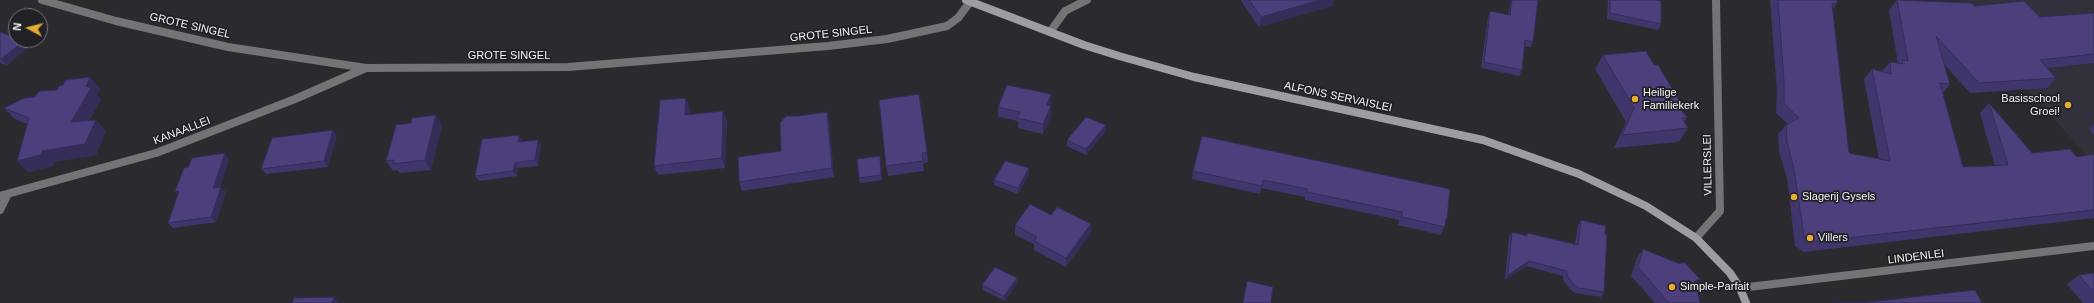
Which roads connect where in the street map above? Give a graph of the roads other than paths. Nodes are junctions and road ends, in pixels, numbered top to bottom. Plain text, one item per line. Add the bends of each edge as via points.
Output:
1 (42, 0) edge
2 (1087, 0) edge
3 (1716, 0) edge
4 (968, 1) edge
5 (1050, 32) junction
6 (366, 68) junction
7 (4, 195) edge
8 (0, 210) edge
9 (1696, 238) junction
10 (2094, 246) edge
11 (1740, 288) junction
12 (1746, 303) edge

1 - 6 street, GROTE SINGEL via 116,21 228,47
2 - 5 street via 1065,11
3 - 9 street, VILLERSLEI via 1720,211
4 - 5 street, ALFONS SERVAISLEI
4 - 6 street, GROTE SINGEL via 958,18 947,26 888,39 828,46 568,67
5 - 9 street, ALFONS SERVAISLEI via 1084,46 1194,78 1434,129 1511,149 1605,186 1646,206
6 - 7 street, KANAALLEI via 302,97 156,153
7 - 8 street
9 - 11 street via 1730,273
10 - 11 street, LINDENLEI
11 - 12 street

